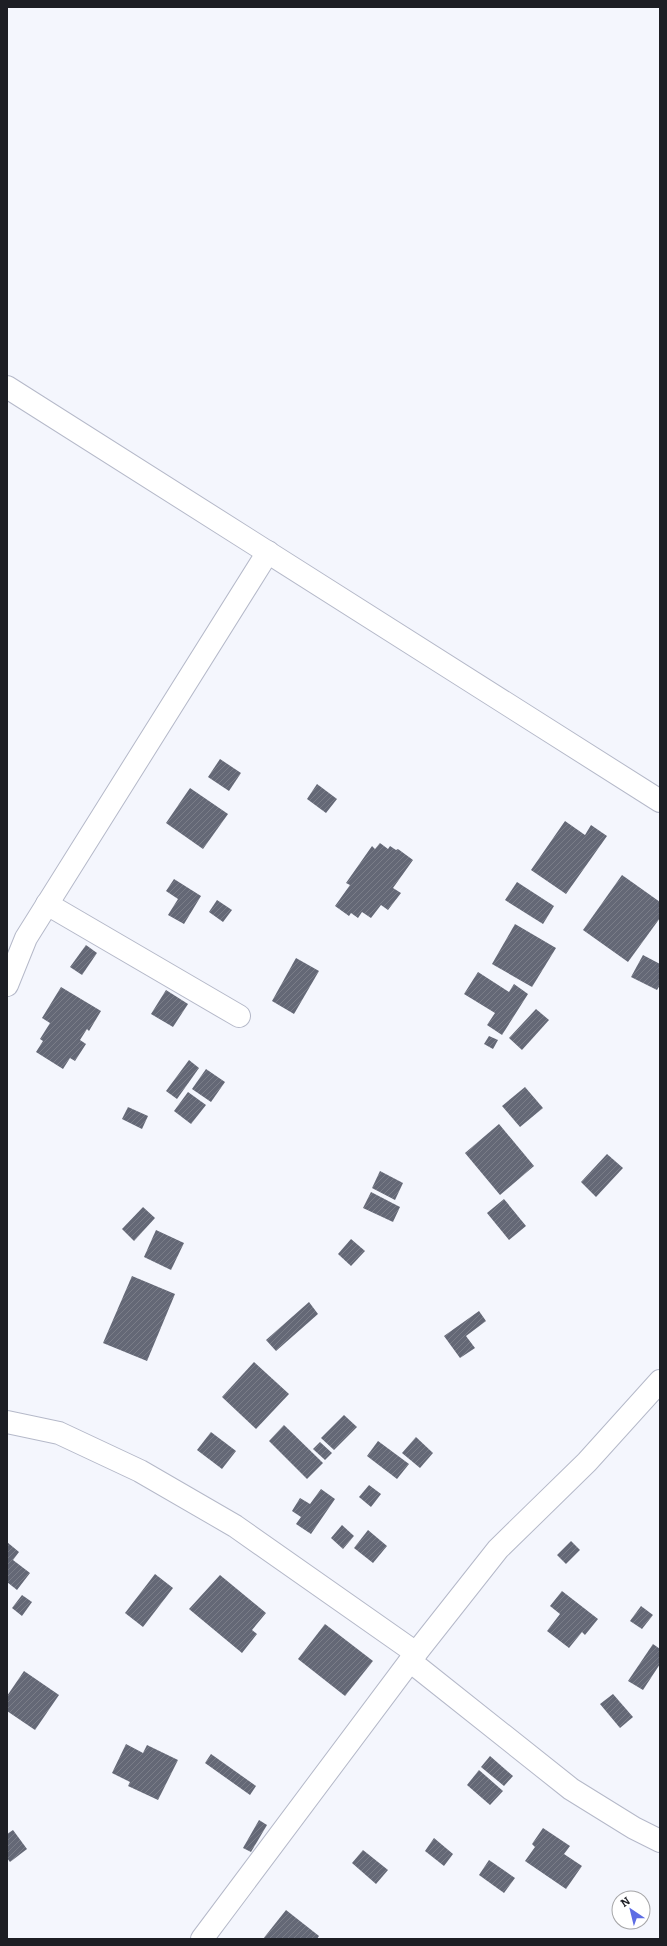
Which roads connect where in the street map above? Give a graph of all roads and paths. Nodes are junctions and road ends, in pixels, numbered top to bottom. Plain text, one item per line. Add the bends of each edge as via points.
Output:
1 (7, 387) edge
2 (268, 552) junction
3 (660, 801) edge
4 (47, 904) junction
5 (7, 985) edge
6 (239, 1016) dead end
7 (660, 1381) edge
8 (7, 1422) edge
9 (413, 1657) junction
10 (660, 1841) edge
11 (202, 1939) edge

1 - 2 street
2 - 3 street
2 - 4 street
4 - 5 street via 26,938
4 - 6 street
7 - 9 street via 587,1462 498,1549
8 - 9 street via 59,1433 140,1471 235,1526
9 - 10 street via 571,1789
9 - 11 street

